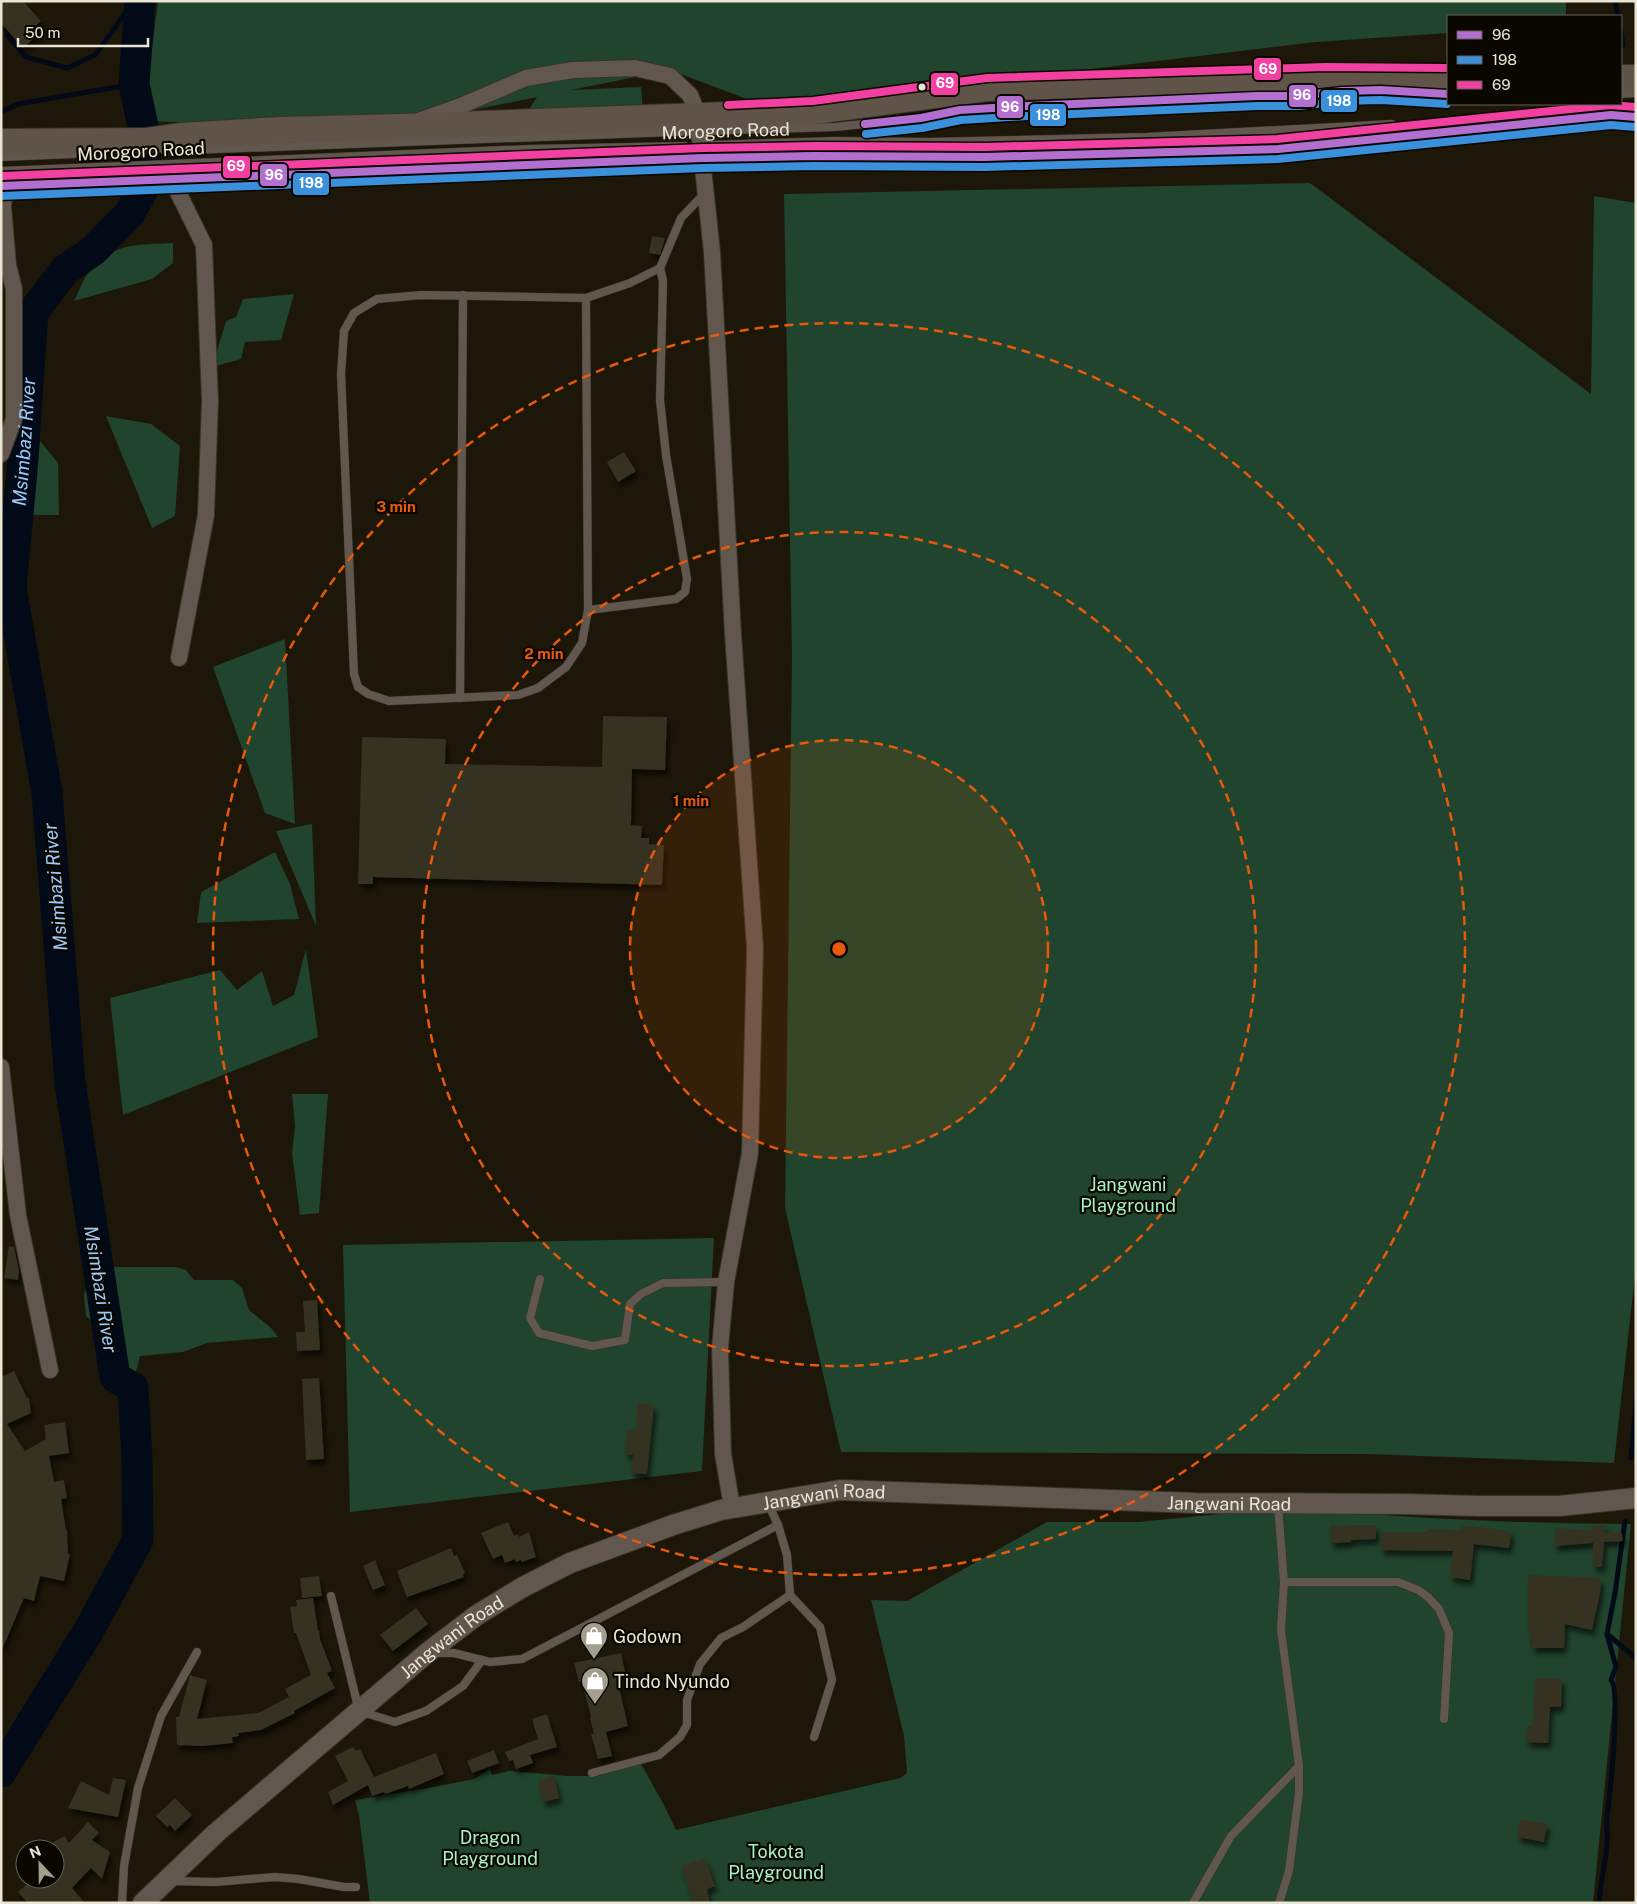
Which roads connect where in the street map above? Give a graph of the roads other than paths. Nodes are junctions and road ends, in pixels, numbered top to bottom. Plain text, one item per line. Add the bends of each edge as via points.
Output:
1 (1447, 78) edge
2 (1622, 78) edge
3 (1636, 78) edge
4 (1636, 93) edge
5 (1447, 94) edge
6 (1636, 105) edge
7 (1623, 109) edge
8 (399, 127) junction
9 (701, 138) junction
10 (165, 146) junction
11 (10, 149) edge
12 (87, 154) dead end
13 (170, 172) junction
14 (11, 180) edge
15 (706, 193) junction
16 (660, 268) junction
17 (463, 295) junction
18 (586, 298) junction
19 (1, 454) edge
20 (588, 610) junction
21 (179, 658) dead end
22 (460, 698) junction
23 (1, 1067) edge
24 (540, 1279) dead end
25 (726, 1282) junction
26 (50, 1370) dead end
27 (1636, 1498) edge
28 (767, 1502) junction
29 (1278, 1503) junction
30 (732, 1507) junction
31 (778, 1525) junction
32 (1284, 1582) junction
33 (331, 1596) dead end
34 (790, 1596) junction
35 (197, 1652) dead end
36 (427, 1652) junction
37 (482, 1660) junction
38 (359, 1711) junction
39 (1444, 1719) dead end
40 (814, 1737) dead end
41 (1299, 1766) junction
42 (592, 1773) dead end
43 (166, 1882) junction
44 (356, 1887) dead end
45 (122, 1903) edge
46 (143, 1903) edge
47 (1193, 1903) edge
48 (1279, 1903) edge

1 - 9 highway, Morogoro Road via 1326,77 987,88 814,111
2 - 3 highway
4 - 7 lane, Morogoro Road
5 - 9 lane, Morogoro Road via 1342,91 1299,96 1027,106 960,110 835,128
6 - 9 lane, Morogoro Road via 1516,112 1384,125 1155,136 929,142
7 - 9 highway, Morogoro Road via 1278,149 985,156 814,156
8 - 9 highway, Morogoro Road
8 - 9 street via 458,107 526,78 573,70 635,68 670,76 690,95
8 - 10 highway, Morogoro Road via 281,130
9 - 10 lane, Morogoro Road
9 - 13 highway, Morogoro Road
9 - 15 street
10 - 11 highway via 146,141
11 - 12 lane, Morogoro Road
13 - 14 highway, Morogoro Road
13 - 21 street via 204,245 210,401 206,515
14 - 19 street via 3,206 8,265 14,289 14,419
15 - 16 lane via 680,218
15 - 25 street via 712,252 732,634 755,948 750,1153
16 - 18 lane
16 - 20 lane via 663,281 660,400 687,579 685,592 676,598
17 - 18 lane
17 - 22 lane
17 - 22 lane via 377,299 354,313 344,331 340,374 354,674 358,687 389,701
18 - 20 lane
20 - 22 lane via 582,643 566,667 538,688 518,695
23 - 26 street via 18,1215
24 - 25 lane via 530,1318 539,1333 592,1346 625,1340 630,1304 641,1294 663,1283
25 - 30 street via 720,1348 723,1454
27 - 29 street, Jangwani Road via 1559,1506
28 - 29 street, Jangwani Road via 840,1490
28 - 30 street, Jangwani Road
28 - 31 lane
29 - 32 lane
30 - 36 street, Jangwani Road via 570,1563 477,1615
31 - 34 lane via 787,1555
31 - 37 lane via 522,1660
32 - 39 lane via 1398,1582 1428,1597 1439,1609 1449,1633
32 - 41 lane via 1281,1630
33 - 38 lane
34 - 40 lane via 820,1627 832,1680
34 - 42 lane via 720,1638 700,1664 687,1700 687,1725 680,1737 659,1755
35 - 45 lane via 161,1716 138,1788 124,1866
36 - 37 lane via 454,1653
36 - 38 street, Jangwani Road
37 - 38 lane via 463,1686 426,1710 394,1722
38 - 43 street, Jangwani Road via 216,1833
41 - 47 lane via 1231,1836
41 - 48 lane via 1290,1871
43 - 44 lane via 275,1877
43 - 46 street, Jangwani Road

